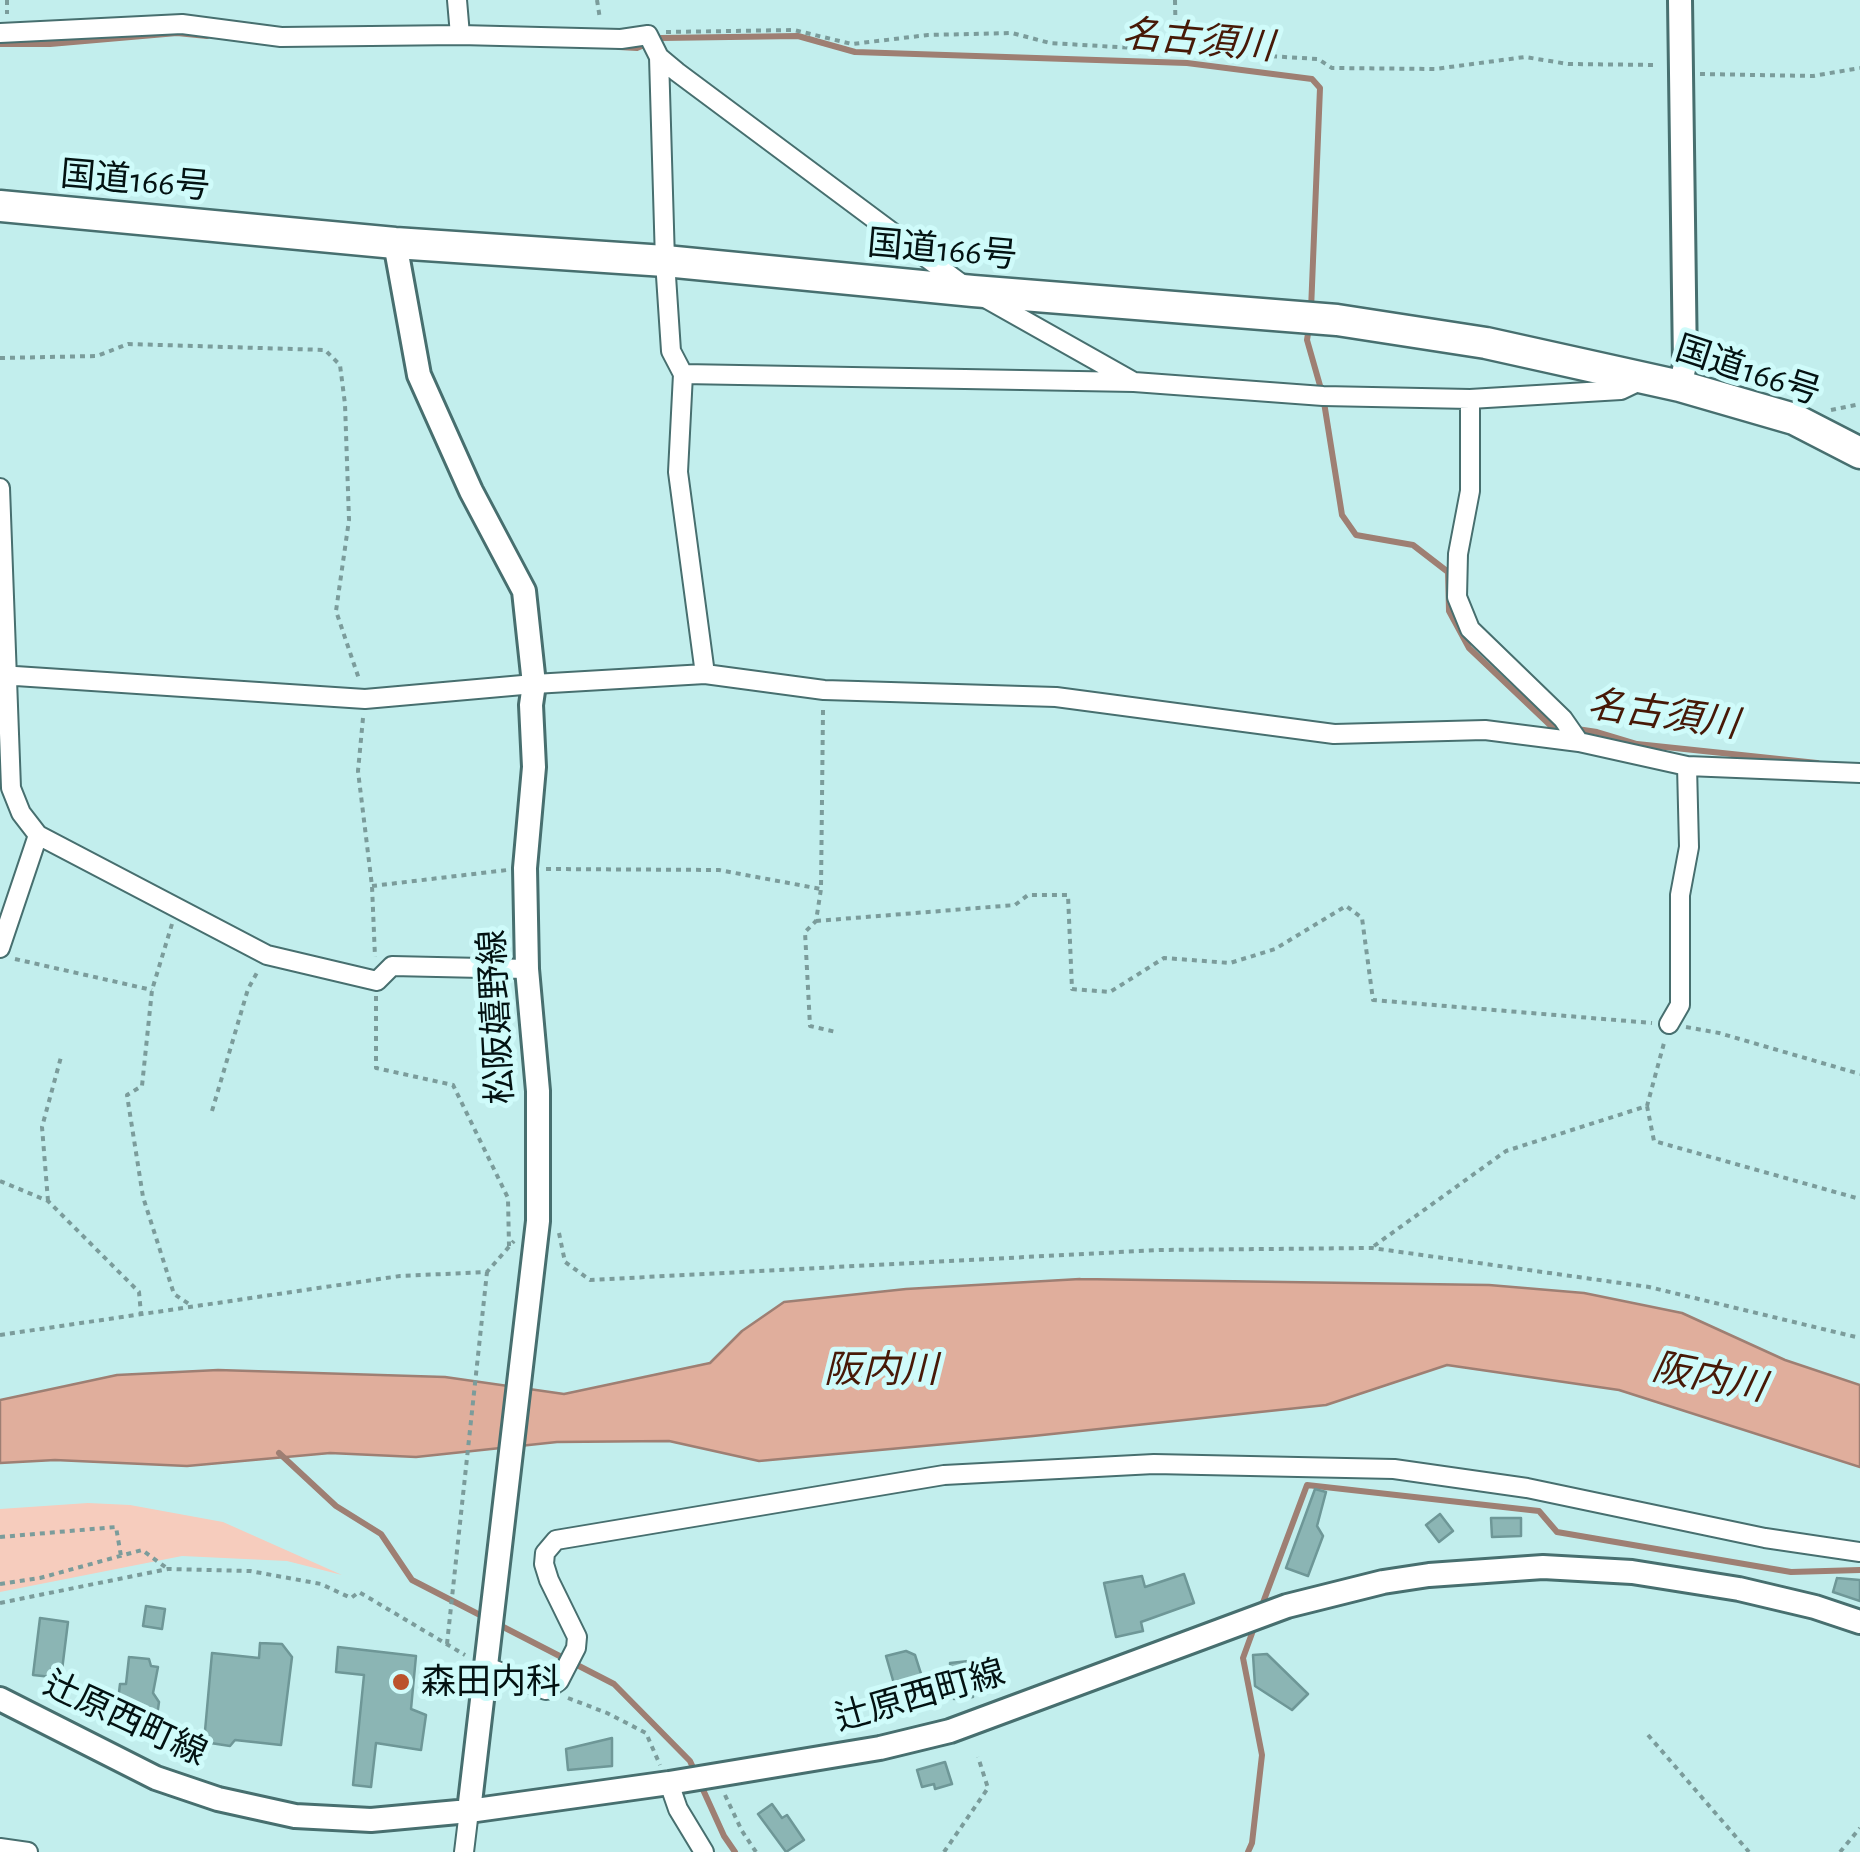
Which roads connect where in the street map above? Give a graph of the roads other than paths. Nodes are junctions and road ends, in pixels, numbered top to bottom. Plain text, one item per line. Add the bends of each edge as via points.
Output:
1 (457, 0) edge
2 (1680, 0) edge
3 (0, 33) edge
4 (460, 34) junction
5 (658, 56) junction
6 (0, 206) edge
7 (394, 243) junction
8 (665, 261) junction
9 (973, 292) junction
10 (683, 374) junction
11 (1647, 378) junction
12 (1134, 382) junction
13 (1680, 386) junction
14 (1470, 399) junction
15 (1860, 453) edge
16 (0, 488) edge
17 (705, 674) junction
18 (4, 675) edge
19 (534, 684) junction
20 (1578, 742) junction
21 (1687, 766) junction
22 (1853, 773) edge
23 (38, 835) junction
24 (0, 948) edge
25 (527, 969) junction
26 (1669, 1024) road end
27 (1860, 1552) edge
28 (1860, 1622) edge
29 (487, 1667) junction
30 (0, 1699) edge
31 (668, 1783) junction
32 (469, 1811) junction
33 (0, 1848) edge
34 (28, 1852) edge
35 (464, 1852) edge
36 (704, 1852) edge

1 - 4 street
2 - 13 main road
3 - 4 street via 182,24 282,37
4 - 5 street via 649,36
5 - 8 street
5 - 9 street
6 - 7 highway, 国道166号
7 - 8 highway, 国道166号
7 - 19 main road, 松阪嬉野線 via 419,375 524,591
8 - 9 highway, 国道166号
8 - 10 street via 671,350
9 - 11 highway, 国道166号 via 1337,320 1486,342
9 - 12 street
10 - 12 street
10 - 17 street via 678,472
11 - 13 highway, 国道166号
11 - 14 street via 1621,390
12 - 14 street
13 - 15 highway, 国道166号 via 1794,419
14 - 20 street via 1470,491 1457,598 1470,628
16 - 18 street
17 - 19 street
17 - 20 street via 824,690 1056,697 1334,734 1485,730
18 - 19 street via 365,699
18 - 23 street via 11,788
19 - 25 main road, 松阪嬉野線
20 - 21 street
21 - 22 street
21 - 26 street via 1680,1005
23 - 24 street
23 - 25 street via 267,955 376,981 392,966
25 - 29 main road, 松阪嬉野線 via 538,1090 538,1221
27 - 29 street via 1394,1469 1170,1464 944,1475 556,1540 544,1564 578,1637 576,1648 553,1686
28 - 31 main road, 辻原西町線 via 1694,1581 1590,1568 1429,1574 1274,1611 950,1731 838,1757
29 - 32 main road, 松阪嬉野線
30 - 32 main road, 辻原西町線 via 156,1778 253,1809 371,1820
31 - 32 main road, 辻原西町線
31 - 36 street
32 - 35 street
33 - 34 street

